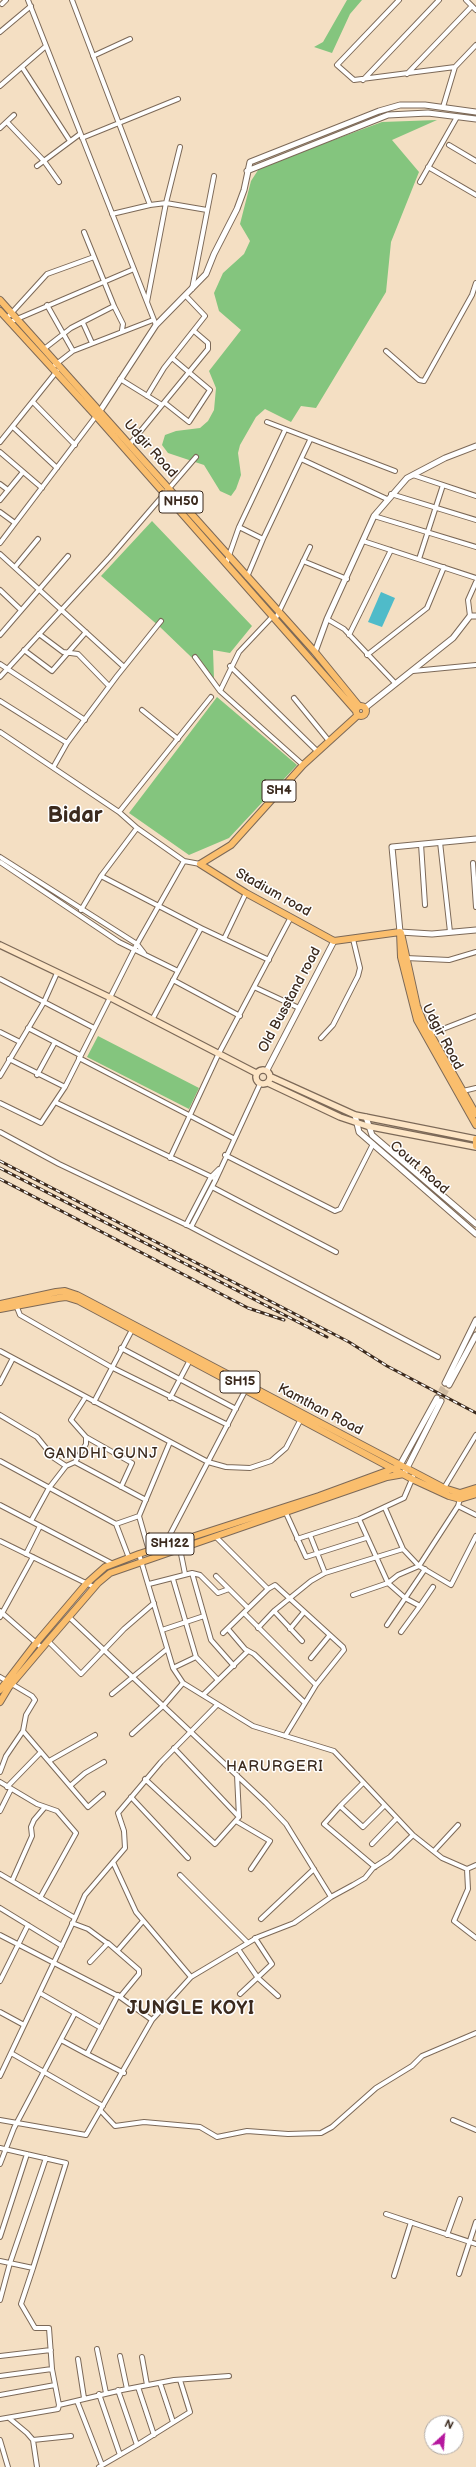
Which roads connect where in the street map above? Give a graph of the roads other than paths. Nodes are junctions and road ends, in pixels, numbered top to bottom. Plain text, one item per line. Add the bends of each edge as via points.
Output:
1 (6, 0) edge
2 (28, 0) edge
3 (72, 0) edge
4 (399, 0) edge
5 (440, 0) edge
6 (466, 0) edge
7 (1, 4) edge
8 (31, 6) junction
9 (472, 6) junction
10 (476, 10) edge
11 (0, 32) edge
12 (130, 39) dead end
13 (476, 45) edge
14 (46, 46) junction
15 (94, 56) junction
16 (22, 67) junction
17 (455, 67) junction
18 (407, 74) junction
19 (363, 80) junction
20 (0, 86) edge
21 (178, 99) dead end
22 (443, 107) junction
23 (476, 112) edge
24 (14, 115) dead end
25 (457, 117) junction
26 (476, 120) edge
27 (7, 122) junction
28 (119, 122) junction
29 (0, 128) edge
30 (81, 136) junction
31 (70, 141) junction
32 (449, 145) dead end
33 (180, 148) dead end
34 (44, 161) junction
35 (476, 161) edge
36 (37, 166) dead end
37 (428, 167) junction
38 (248, 171) junction
39 (214, 176) dead end
40 (59, 182) dead end
41 (420, 182) dead end
42 (476, 195) edge
43 (166, 203) junction
44 (150, 205) junction
45 (207, 210) junction
46 (112, 214) junction
47 (84, 232) dead end
48 (94, 256) junction
49 (134, 269) junction
50 (104, 281) junction
51 (476, 283) edge
52 (191, 291) junction
53 (186, 296) junction
54 (0, 300) edge
55 (146, 302) junction
56 (47, 305) junction
57 (114, 306) junction
58 (0, 311) edge
59 (12, 313) junction
60 (17, 319) junction
61 (8, 320) junction
62 (155, 322) junction
63 (84, 323) junction
64 (122, 330) junction
65 (194, 331) junction
66 (63, 335) junction
67 (92, 343) junction
68 (44, 349) junction
69 (73, 351) junction
70 (386, 351) dead end
71 (172, 358) junction
72 (58, 365) junction
73 (51, 367) junction
74 (56, 372) junction
75 (190, 372) junction
76 (120, 379) junction
77 (147, 396) junction
78 (33, 402) junction
79 (163, 404) junction
80 (98, 414) junction
81 (267, 422) dead end
82 (13, 427) junction
83 (285, 430) junction
84 (310, 440) junction
85 (0, 442) edge
86 (130, 444) junction
87 (74, 445) junction
88 (476, 446) edge
89 (0, 452) edge
90 (196, 457) dead end
91 (301, 459) junction
92 (57, 468) junction
93 (395, 471) dead end
94 (23, 472) junction
95 (413, 475) junction
96 (0, 484) edge
97 (443, 485) junction
98 (169, 487) junction
99 (42, 488) junction
100 (8, 490) junction
101 (164, 493) junction
102 (391, 494) junction
103 (476, 496) edge
104 (387, 499) junction
105 (0, 500) edge
106 (436, 508) junction
107 (0, 512) edge
108 (374, 516) junction
109 (476, 520) edge
110 (15, 523) junction
111 (239, 527) junction
112 (428, 533) junction
113 (38, 539) dead end
114 (263, 539) junction
115 (363, 541) junction
116 (0, 543) edge
117 (310, 547) dead end
118 (476, 547) edge
119 (391, 550) junction
120 (0, 554) edge
121 (68, 556) dead end
122 (229, 556) junction
123 (419, 559) junction
124 (303, 561) junction
125 (226, 564) junction
126 (15, 567) junction
127 (444, 567) junction
128 (247, 577) junction
129 (476, 578) edge
130 (347, 579) junction
131 (476, 582) edge
132 (39, 589) junction
133 (0, 590) edge
134 (21, 610) junction
135 (60, 610) junction
136 (278, 612) junction
137 (470, 616) junction
138 (476, 616) edge
139 (273, 618) junction
140 (327, 619) junction
141 (161, 621) dead end
142 (0, 625) edge
143 (4, 629) junction
144 (86, 632) junction
145 (39, 634) junction
146 (0, 635) edge
147 (349, 635) junction
148 (24, 650) junction
149 (315, 652) junction
150 (68, 653) junction
151 (367, 655) junction
152 (195, 657) dead end
153 (0, 664) edge
154 (476, 665) edge
155 (230, 666) junction
156 (124, 667) junction
157 (7, 669) junction
158 (410, 671) junction
159 (0, 677) edge
160 (395, 683) junction
161 (109, 686) junction
162 (220, 691) junction
163 (211, 697) dead end
164 (294, 698) dead end
165 (0, 701) edge
166 (142, 710) dead end
167 (359, 710) junction
168 (85, 720) junction
169 (0, 732) edge
170 (178, 739) junction
171 (329, 741) junction
172 (67, 743) junction
173 (317, 751) junction
174 (303, 764) junction
175 (54, 766) junction
176 (119, 812) junction
177 (137, 828) junction
178 (476, 840) edge
179 (440, 842) junction
180 (421, 844) junction
181 (0, 857) edge
182 (184, 861) junction
183 (0, 862) edge
184 (474, 863) dead end
185 (200, 864) junction
186 (101, 876) junction
187 (246, 893) junction
188 (158, 904) junction
189 (425, 905) dead end
190 (476, 907) edge
191 (81, 910) junction
192 (291, 917) junction
193 (200, 928) junction
194 (476, 930) edge
195 (400, 932) junction
196 (450, 932) junction
197 (224, 939) junction
198 (354, 939) junction
199 (334, 941) junction
200 (137, 944) junction
201 (0, 945) edge
202 (134, 951) junction
203 (476, 952) edge
204 (144, 954) junction
205 (406, 958) junction
206 (269, 960) junction
207 (178, 971) junction
208 (57, 973) junction
209 (0, 979) edge
210 (173, 980) junction
211 (254, 987) junction
212 (110, 998) junction
213 (44, 1002) junction
214 (299, 1008) junction
215 (240, 1016) junction
216 (476, 1016) edge
217 (152, 1020) junction
218 (28, 1028) junction
219 (94, 1028) junction
220 (0, 1032) edge
221 (430, 1034) junction
222 (321, 1038) dead end
223 (20, 1042) junction
224 (55, 1042) junction
225 (218, 1055) junction
226 (79, 1056) junction
227 (9, 1059) junction
228 (1, 1069) edge
229 (267, 1070) junction
230 (256, 1073) junction
231 (37, 1075) junction
232 (0, 1076) edge
233 (271, 1077) junction
234 (268, 1083) junction
235 (260, 1084) junction
236 (65, 1087) junction
237 (476, 1088) edge
238 (463, 1091) junction
239 (55, 1102) junction
240 (0, 1103) edge
241 (476, 1114) edge
242 (355, 1115) junction
243 (191, 1116) junction
244 (366, 1117) junction
245 (357, 1122) junction
246 (476, 1125) edge
247 (367, 1126) junction
248 (0, 1132) edge
249 (233, 1138) junction
250 (476, 1139) edge
251 (373, 1144) junction
252 (476, 1146) edge
253 (225, 1155) junction
254 (170, 1158) junction
255 (219, 1169) junction
256 (211, 1177) junction
257 (421, 1177) junction
258 (216, 1180) junction
259 (416, 1181) junction
260 (212, 1187) junction
261 (476, 1224) edge
262 (186, 1225) junction
263 (191, 1227) junction
264 (476, 1234) edge
265 (336, 1252) dead end
266 (15, 1303) junction
267 (0, 1304) edge
268 (0, 1309) edge
269 (476, 1320) edge
270 (132, 1328) junction
271 (476, 1335) edge
272 (121, 1348) junction
273 (0, 1351) edge
274 (438, 1357) dead end
275 (13, 1358) junction
276 (190, 1360) junction
277 (112, 1367) junction
278 (180, 1380) junction
279 (0, 1383) edge
280 (247, 1388) junction
281 (85, 1398) junction
282 (170, 1398) junction
283 (94, 1402) junction
284 (236, 1409) junction
285 (0, 1415) edge
286 (302, 1417) junction
287 (228, 1425) junction
288 (476, 1435) edge
289 (86, 1437) junction
290 (170, 1442) junction
291 (0, 1461) edge
292 (75, 1462) junction
293 (208, 1462) junction
294 (66, 1466) junction
295 (395, 1468) junction
296 (406, 1471) junction
297 (413, 1476) junction
298 (121, 1487) junction
299 (49, 1488) junction
300 (444, 1488) junction
301 (476, 1488) edge
302 (452, 1494) junction
303 (476, 1494) edge
304 (460, 1499) junction
305 (146, 1500) junction
306 (0, 1505) edge
307 (458, 1506) junction
308 (385, 1508) junction
309 (286, 1513) junction
310 (476, 1515) edge
311 (139, 1516) junction
312 (359, 1520) junction
313 (32, 1521) junction
314 (116, 1524) junction
315 (40, 1526) junction
316 (310, 1535) junction
317 (476, 1536) edge
318 (216, 1537) junction
319 (366, 1538) junction
320 (297, 1539) junction
321 (0, 1541) edge
322 (164, 1546) junction
323 (180, 1549) junction
324 (403, 1549) junction
325 (149, 1551) junction
326 (317, 1553) junction
327 (26, 1554) junction
328 (139, 1554) junction
329 (33, 1557) junction
330 (129, 1558) junction
331 (376, 1559) junction
332 (142, 1562) junction
333 (113, 1564) junction
334 (419, 1566) junction
335 (425, 1569) junction
336 (192, 1573) junction
337 (325, 1573) junction
338 (185, 1574) junction
339 (216, 1576) dead end
340 (173, 1579) junction
341 (388, 1583) junction
342 (87, 1584) junction
343 (149, 1584) junction
344 (94, 1587) junction
345 (433, 1587) dead end
346 (268, 1588) junction
347 (229, 1589) junction
348 (353, 1595) dead end
349 (405, 1598) junction
350 (290, 1599) junction
351 (154, 1603) junction
352 (420, 1606) junction
353 (248, 1608) junction
354 (274, 1611) junction
355 (304, 1612) junction
356 (244, 1613) junction
357 (1, 1614) edge
358 (204, 1616) junction
359 (69, 1617) junction
360 (184, 1623) junction
361 (387, 1625) dead end
362 (258, 1628) junction
363 (228, 1629) junction
364 (290, 1629) junction
365 (162, 1630) junction
366 (401, 1632) dead end
367 (223, 1633) dead end
368 (329, 1636) junction
369 (48, 1641) junction
370 (302, 1641) dead end
371 (36, 1643) junction
372 (42, 1648) junction
373 (167, 1649) junction
374 (104, 1650) junction
375 (248, 1651) junction
376 (196, 1657) junction
377 (311, 1658) dead end
378 (234, 1666) junction
379 (173, 1668) junction
380 (0, 1677) edge
381 (133, 1678) junction
382 (218, 1680) junction
383 (9, 1682) junction
384 (183, 1683) junction
385 (316, 1685) junction
386 (0, 1690) edge
387 (112, 1694) dead end
388 (203, 1695) junction
389 (0, 1702) edge
390 (305, 1703) junction
391 (164, 1705) junction
392 (217, 1705) junction
393 (23, 1731) junction
394 (190, 1731) junction
395 (132, 1734) dead end
396 (95, 1735) dead end
397 (285, 1736) junction
398 (174, 1748) junction
399 (41, 1752) junction
400 (49, 1761) junction
401 (104, 1762) dead end
402 (0, 1772) edge
403 (237, 1775) junction
404 (145, 1779) junction
405 (0, 1782) edge
406 (363, 1784) junction
407 (70, 1786) junction
408 (9, 1788) junction
409 (103, 1794) dead end
410 (131, 1797) junction
411 (340, 1806) junction
412 (384, 1806) junction
413 (45, 1807) junction
414 (0, 1811) edge
415 (237, 1819) junction
416 (396, 1819) junction
417 (458, 1825) dead end
418 (413, 1835) junction
419 (372, 1844) dead end
420 (434, 1851) junction
421 (188, 1858) dead end
422 (113, 1862) junction
423 (476, 1865) edge
424 (375, 1867) junction
425 (251, 1869) dead end
426 (314, 1869) junction
427 (467, 1869) junction
428 (0, 1874) edge
429 (180, 1875) dead end
430 (12, 1881) junction
431 (331, 1896) junction
432 (40, 1898) junction
433 (0, 1908) edge
434 (75, 1918) junction
435 (261, 1919) dead end
436 (143, 1921) junction
437 (72, 1923) junction
438 (28, 1925) junction
439 (0, 1935) edge
440 (255, 1938) junction
441 (476, 1938) edge
442 (107, 1943) junction
443 (248, 1943) junction
444 (19, 1945) junction
445 (62, 1946) junction
446 (238, 1949) junction
447 (118, 1950) junction
448 (54, 1962) junction
449 (90, 1962) dead end
450 (191, 1977) junction
451 (258, 1978) junction
452 (0, 1981) edge
453 (40, 1993) junction
454 (240, 1994) dead end
455 (119, 1996) junction
456 (278, 1996) dead end
457 (0, 2012) edge
458 (75, 2013) junction
459 (152, 2020) junction
460 (24, 2026) junction
461 (101, 2028) junction
462 (476, 2033) edge
463 (61, 2040) junction
464 (11, 2053) junction
465 (87, 2054) junction
466 (0, 2064) edge
467 (5, 2066) junction
468 (44, 2073) junction
469 (124, 2073) junction
470 (0, 2076) edge
471 (102, 2109) junction
472 (0, 2120) edge
473 (453, 2120) dead end
474 (16, 2123) junction
475 (476, 2130) edge
476 (0, 2148) edge
477 (6, 2148) junction
478 (27, 2154) junction
479 (46, 2158) junction
480 (0, 2164) edge
481 (460, 2199) dead end
482 (386, 2214) dead end
483 (410, 2222) junction
484 (476, 2222) edge
485 (447, 2234) junction
486 (0, 2237) edge
487 (469, 2242) junction
488 (476, 2244) edge
489 (0, 2261) edge
490 (10, 2263) junction
491 (33, 2268) junction
492 (459, 2274) dead end
493 (394, 2276) dead end
494 (0, 2300) edge
495 (97, 2349) dead end
496 (51, 2350) junction
497 (0, 2356) edge
498 (120, 2356) dead end
499 (142, 2357) dead end
500 (78, 2360) dead end
501 (52, 2369) junction
502 (0, 2376) edge
503 (229, 2376) dead end
504 (180, 2380) junction
505 (160, 2382) junction
506 (55, 2385) junction
507 (147, 2385) junction
508 (138, 2387) junction
509 (126, 2389) junction
510 (118, 2390) junction
511 (106, 2393) junction
512 (99, 2394) junction
513 (0, 2396) edge
514 (84, 2398) junction
515 (77, 2401) junction
516 (59, 2405) junction
517 (9, 2418) junction
518 (0, 2420) edge
519 (173, 2422) junction
520 (154, 2434) junction
521 (71, 2436) dead end
522 (0, 2440) edge
523 (33, 2440) junction
524 (136, 2445) junction
525 (1, 2448) edge
526 (120, 2455) junction
527 (101, 2466) edge
528 (8, 2467) edge
529 (37, 2467) edge

1 - 7 street
2 - 8 street
3 - 15 street
4 - 19 street via 337,65 354,80
5 - 19 street
6 - 9 street
8 - 11 street
8 - 14 street
9 - 10 street
9 - 18 street
12 - 15 street
13 - 17 street
14 - 16 street
14 - 30 street
15 - 28 street
16 - 20 street
16 - 31 street
17 - 18 street
17 - 22 street
18 - 19 street
21 - 28 street
22 - 23 street
22 - 38 street via 400,105 379,111 258,158 250,162
24 - 27 street
25 - 26 street
25 - 37 street
25 - 38 street via 428,113 388,115
27 - 29 street
27 - 34 street
28 - 30 street
28 - 44 street
30 - 31 street
30 - 46 street
31 - 34 street
32 - 35 street
33 - 43 street
34 - 36 street
34 - 40 street
37 - 41 street
37 - 42 street
38 - 52 street via 237,209 206,274
39 - 45 street
43 - 44 street
43 - 45 street
43 - 55 street
44 - 46 street
45 - 52 street
46 - 49 street
47 - 48 street
48 - 50 street
48 - 59 street via 47,274
49 - 50 street
49 - 55 street
50 - 56 street
50 - 57 street
51 - 70 street via 472,295 424,380 419,380
52 - 53 street
53 - 62 street
53 - 65 street via 205,316
54 - 59 main road, Udgir Road / NH50
55 - 62 street
56 - 60 street
56 - 66 street
57 - 63 street
57 - 64 street via 123,324
58 - 61 main road, Udgir Road / NH50
59 - 60 main road, Udgir Road / NH50
59 - 61 street
60 - 61 street
60 - 68 main road, Udgir Road / NH50
61 - 73 main road, Udgir Road / NH50
62 - 64 street
62 - 76 street
63 - 66 street via 70,328
63 - 67 street
64 - 67 street
65 - 71 street
65 - 75 street via 209,346
66 - 68 street
66 - 69 street
67 - 69 street
68 - 72 main road, Udgir Road / NH50
69 - 72 street
71 - 75 street
71 - 77 street
72 - 73 street
72 - 74 street
72 - 80 main road, Udgir Road / NH50
73 - 74 main road, Udgir Road / NH50
74 - 78 street
74 - 80 main road, Udgir Road / NH50
75 - 79 street
75 - 79 street via 210,390 188,422
76 - 77 street
76 - 80 street
77 - 79 street
78 - 82 street
78 - 87 street
79 - 86 street
80 - 86 main road, Udgir Road / NH50
80 - 87 street
80 - 101 main road, Udgir Road / NH50
81 - 83 street
82 - 85 street
82 - 92 street
83 - 84 street
83 - 111 street
84 - 91 street
84 - 93 street via 333,446
86 - 98 main road, Udgir Road / NH50
87 - 92 street
88 - 95 street via 445,458
89 - 94 street
90 - 98 street
91 - 104 street
91 - 114 street
92 - 99 street
94 - 99 street
94 - 100 street
95 - 97 street
95 - 102 street
96 - 100 street
97 - 103 street
97 - 106 street
98 - 101 street
98 - 122 main road, Udgir Road / NH50
99 - 110 street
100 - 105 street
101 - 125 main road, Udgir Road / NH50
101 - 135 street via 110,557
102 - 104 street
102 - 106 street
104 - 108 street
106 - 109 street
106 - 112 street
107 - 110 street
108 - 112 street
108 - 115 street
110 - 116 street
111 - 114 street
111 - 122 street
112 - 118 street
112 - 123 street
113 - 126 street
114 - 128 street
115 - 119 street
115 - 130 street
117 - 124 street
119 - 123 street
119 - 147 street
120 - 126 street
121 - 132 street
122 - 125 street
122 - 128 main road, Udgir Road / NH50
123 - 127 street
124 - 130 street
124 - 136 street
125 - 139 main road, Udgir Road / NH50
126 - 132 street
127 - 129 street
127 - 151 street via 427,608
128 - 136 main road, Udgir Road / NH50
130 - 140 street
131 - 137 street via 468,600
132 - 134 street
132 - 135 street
133 - 134 street
134 - 143 street
135 - 144 street
135 - 145 street
136 - 139 street
136 - 149 main road, Udgir Road / NH50
137 - 138 street
137 - 158 street via 453,638
139 - 155 street via 239,652
139 - 167 main road, Udgir Road / NH50
140 - 147 street
140 - 149 street
141 - 156 street
142 - 143 street
143 - 146 street
144 - 150 street
144 - 156 street
145 - 148 street
145 - 150 street
147 - 151 street
148 - 150 street via 52,671
148 - 157 street
149 - 167 main road, Udgir Road / NH50
150 - 161 street via 78,654
151 - 160 street
152 - 162 street
153 - 157 street
154 - 158 street
155 - 162 street
155 - 173 street
156 - 161 street
157 - 159 street
157 - 168 street
158 - 160 street
160 - 167 street
161 - 168 street
162 - 174 street
163 - 170 street
164 - 171 street
165 - 172 street
166 - 170 street
167 - 171 main road, SH4
168 - 172 street
169 - 175 street
170 - 176 street
171 - 173 main road, SH4
172 - 175 street
173 - 174 main road, SH4
174 - 185 main road, SH4 via 232,844
175 - 176 street
176 - 177 street
177 - 182 street
177 - 186 street
178 - 179 street
179 - 180 street
179 - 196 street
180 - 189 street
180 - 195 street, Udgir Road via 392,846
181 - 191 street
182 - 185 street
182 - 188 street
183 - 202 street
184 - 190 street
185 - 187 main road, Stadium road
186 - 188 street
186 - 191 street
187 - 192 main road, Stadium road
187 - 197 street
188 - 193 street
188 - 200 street
191 - 200 street
192 - 199 main road, Stadium road
192 - 206 street
193 - 197 street
193 - 207 street
194 - 196 street
195 - 196 street
195 - 198 main road
195 - 205 main road, Udgir Road
195 - 246 main road, Udgir Road via 401,957 417,1020
197 - 206 street
198 - 199 main road
198 - 222 street via 360,968 358,976 333,1025
199 - 214 street, Old Busstand road
200 - 202 street
200 - 204 street
201 - 208 main road
202 - 204 street
202 - 212 street
203 - 205 street via 449,960
204 - 207 street
205 - 221 main road, Udgir Road via 417,1006
206 - 211 street
207 - 210 street
208 - 212 main road
208 - 213 street
209 - 213 street
210 - 215 street
210 - 217 street
211 - 214 street
211 - 215 street
212 - 217 main road
212 - 219 street
213 - 218 street
213 - 219 street
214 - 229 street, Old Busstand road
215 - 225 street
216 - 221 street
217 - 225 main road
218 - 223 street
218 - 224 street
219 - 226 street
220 - 223 street
221 - 238 main road, Udgir Road
223 - 227 street
224 - 226 street
224 - 231 street
225 - 230 main road
225 - 243 street
226 - 236 street
226 - 243 street
227 - 228 street
227 - 231 street
228 - 232 street
229 - 230 main road
229 - 233 main road
230 - 235 main road via 256,1079
231 - 236 street
233 - 234 main road
233 - 242 main road
234 - 235 main road
234 - 245 main road via 340,1117
235 - 249 street
236 - 239 street
237 - 238 street
238 - 241 main road, Udgir Road
239 - 240 street via 41,1123
239 - 254 street
242 - 244 main road
242 - 245 street, Court Road
243 - 249 street
243 - 254 street
244 - 247 street
244 - 250 main road
245 - 247 main road
245 - 251 street, Court Road via 359,1132
247 - 252 main road
247 - 257 street via 372,1135
248 - 262 street via 59,1164
249 - 253 street
250 - 252 main road
251 - 253 street via 340,1209 335,1211
251 - 259 street, Court Road
253 - 255 street
254 - 256 street
255 - 256 street
255 - 258 street
256 - 258 street
256 - 262 street
257 - 259 street
257 - 261 street
258 - 260 street
259 - 264 street, Court Road
260 - 263 street
260 - 265 street
262 - 263 street
263 - 274 street
266 - 267 main road, Kamthan Road / SH15
266 - 268 main road, Kamthan Road / SH15
266 - 270 main road, Kamthan Road / SH15 via 65,1292 77,1295
266 - 277 street via 20,1315
269 - 271 street via 447,1384
270 - 272 street
270 - 276 main road, Kamthan Road / SH15
270 - 280 main road, Kamthan Road / SH15
272 - 277 street
272 - 278 street
273 - 275 street
275 - 279 street
275 - 281 street
276 - 278 street
276 - 280 main road, Kamthan Road / SH15
277 - 282 street
277 - 283 street
278 - 282 street
278 - 284 street
280 - 284 street
280 - 286 main road, Kamthan Road / SH15
281 - 283 street
281 - 289 street via 71,1420
282 - 287 street
283 - 290 street
284 - 287 street
285 - 294 street via 37,1437 52,1456
286 - 293 street via 286,1448 271,1461 250,1468 226,1467
286 - 295 main road, Kamthan Road / SH15
287 - 293 street
288 - 300 street
289 - 292 street via 86,1444
289 - 298 street via 132,1463
290 - 293 street
290 - 305 street
291 - 299 street
292 - 294 street
292 - 298 street
293 - 322 street
294 - 299 street
295 - 296 main road, Kamthan Road / SH15
295 - 296 street via 439,1400
295 - 322 main road, SH122
296 - 297 main road, Kamthan Road / SH15
296 - 309 main road
297 - 300 main road, Kamthan Road / SH15
297 - 302 main road, Kamthan Road / SH15
297 - 308 street via 404,1498
298 - 305 street
299 - 313 street
299 - 314 street
300 - 302 main road, Kamthan Road / SH15
301 - 302 main road, Kamthan Road / SH15
302 - 304 main road, Kamthan Road / SH15
303 - 304 main road, Kamthan Road / SH15
304 - 307 street
305 - 311 street
306 - 313 street
307 - 310 street
307 - 334 street
308 - 312 street
308 - 324 street
309 - 318 main road
309 - 320 street
311 - 314 street
311 - 325 street
312 - 316 street
312 - 319 street
313 - 315 street
314 - 330 street
315 - 327 street
315 - 333 street
316 - 320 street
316 - 326 street
317 - 335 street via 451,1585
318 - 323 main road
318 - 346 street
319 - 326 street
319 - 331 street
320 - 326 street via 306,1557
321 - 327 street
322 - 325 main road, SH122
323 - 332 main road
323 - 338 street
324 - 331 street
324 - 334 street
325 - 328 main road, SH122
326 - 337 street
327 - 329 street
328 - 330 main road, SH122
328 - 332 street
329 - 342 street
329 - 357 street
330 - 333 main road, SH122
331 - 337 street
331 - 341 street
332 - 343 street
332 - 344 main road via 110,1573
333 - 342 main road, SH122 via 101,1570
334 - 335 street
334 - 341 street via 398,1575
335 - 349 street
336 - 338 street
336 - 347 street via 200,1575 218,1593
336 - 358 street
337 - 350 street via 311,1580
338 - 340 street
339 - 347 street
340 - 343 street
340 - 360 street
341 - 348 street
341 - 349 street
342 - 344 street
342 - 371 main road, SH122
343 - 351 street
344 - 359 main road
345 - 352 street
346 - 350 street via 275,1585
346 - 353 street
347 - 353 street
349 - 352 street
349 - 361 street
350 - 354 street
350 - 355 street
351 - 365 street
351 - 374 street
352 - 366 street
353 - 356 street
354 - 362 street
354 - 364 street
355 - 364 street
355 - 368 street
356 - 362 street
356 - 363 street
357 - 371 street
358 - 360 street
358 - 378 street via 211,1640
359 - 369 main road
359 - 374 street
360 - 365 street
360 - 376 street
362 - 385 street
363 - 367 street
363 - 375 street
364 - 370 street
365 - 373 street
368 - 377 street
368 - 385 street via 344,1650
369 - 372 main road
369 - 374 street via 81,1674
371 - 372 street
371 - 383 main road, SH122
372 - 383 main road
373 - 379 street
373 - 381 street
374 - 381 street
375 - 378 street
375 - 390 street
376 - 379 street
376 - 382 street
378 - 382 street
379 - 384 street
380 - 383 street
381 - 387 street
381 - 391 street
382 - 388 street
383 - 386 main road, SH122
383 - 389 main road
383 - 393 street via 35,1700 26,1715
384 - 388 street
384 - 391 street
385 - 390 street
388 - 392 street
390 - 397 street
391 - 394 street
391 - 395 street
392 - 394 street
392 - 397 street via 253,1726
393 - 399 street
393 - 402 street via 6,1756
394 - 398 street
394 - 403 street
396 - 400 street
397 - 406 street via 334,1751
398 - 404 street
398 - 415 street via 196,1769
399 - 400 street
399 - 408 street
400 - 407 street
401 - 407 street
403 - 415 street
403 - 426 street via 286,1824
404 - 410 street
404 - 415 street via 214,1843
405 - 408 street
406 - 411 street
406 - 412 street
407 - 409 street via 88,1807
408 - 413 street
408 - 414 street
410 - 421 street
410 - 422 street via 118,1813 124,1831 125,1848
411 - 412 street via 362,1827
411 - 424 street via 324,1824
412 - 416 street
413 - 430 street via 34,1820 31,1827 32,1836
413 - 432 street via 57,1811 76,1835
415 - 425 street via 270,1841
416 - 418 street
416 - 419 street
417 - 420 street
418 - 420 street
418 - 424 street via 390,1857
420 - 427 street via 442,1858
422 - 434 street via 85,1895
422 - 436 street via 129,1901
423 - 427 street
424 - 431 street via 365,1878
426 - 431 street
426 - 435 street
427 - 441 street via 468,1889 454,1921
428 - 430 street
429 - 443 street
430 - 432 street
431 - 440 street via 294,1923
432 - 434 street
433 - 438 street
434 - 437 street
436 - 447 street
436 - 450 street
437 - 442 street via 88,1929
437 - 445 street
438 - 444 street
438 - 445 street
439 - 444 street
440 - 443 street
440 - 451 street via 272,1964
442 - 447 street
442 - 449 street
443 - 446 street
444 - 448 street
444 - 452 street
445 - 448 street
446 - 450 street
446 - 451 street
447 - 455 street via 140,1971
448 - 453 street
448 - 455 street
450 - 459 street
451 - 454 street
451 - 456 street
453 - 458 street
453 - 460 street
455 - 459 street
455 - 461 street
457 - 460 street
458 - 461 street
458 - 463 street
459 - 469 street
460 - 464 street
461 - 465 street
462 - 471 street via 422,2056 412,2066 376,2088 332,2127 321,2133 247,2131 216,2137 200,2127 144,2122 115,2126
463 - 465 street
463 - 468 street
464 - 467 street
464 - 468 street
465 - 469 street
466 - 467 street
467 - 470 street
468 - 471 street
468 - 474 street
469 - 471 street
471 - 474 street via 86,2135
472 - 474 street
473 - 475 street
474 - 477 street
476 - 477 street
477 - 478 street
477 - 480 street
478 - 479 street
478 - 486 street
479 - 490 street
479 - 491 street via 66,2163
481 - 485 street
482 - 483 street
483 - 485 street
483 - 493 street
484 - 487 street
485 - 487 street
487 - 488 street
487 - 492 street
489 - 490 street
490 - 491 street
490 - 494 street
491 - 496 street via 21,2304 35,2327 48,2328
495 - 511 street
496 - 497 street
496 - 501 street
498 - 509 street
499 - 507 street
500 - 514 street
501 - 502 street
501 - 506 street
503 - 504 street
504 - 505 street
504 - 519 street via 190,2412
505 - 507 street
505 - 519 street
506 - 513 street
506 - 516 street
507 - 508 street
508 - 509 street
508 - 520 street
509 - 510 street
510 - 511 street
510 - 524 street
511 - 512 street
512 - 514 street
512 - 526 street
514 - 515 street
515 - 516 street
515 - 527 street
516 - 517 street via 58,2409
517 - 518 street
517 - 523 street
519 - 520 street
520 - 524 street
521 - 523 street
522 - 525 street
523 - 529 street
524 - 526 street
525 - 528 street
526 - 527 street

